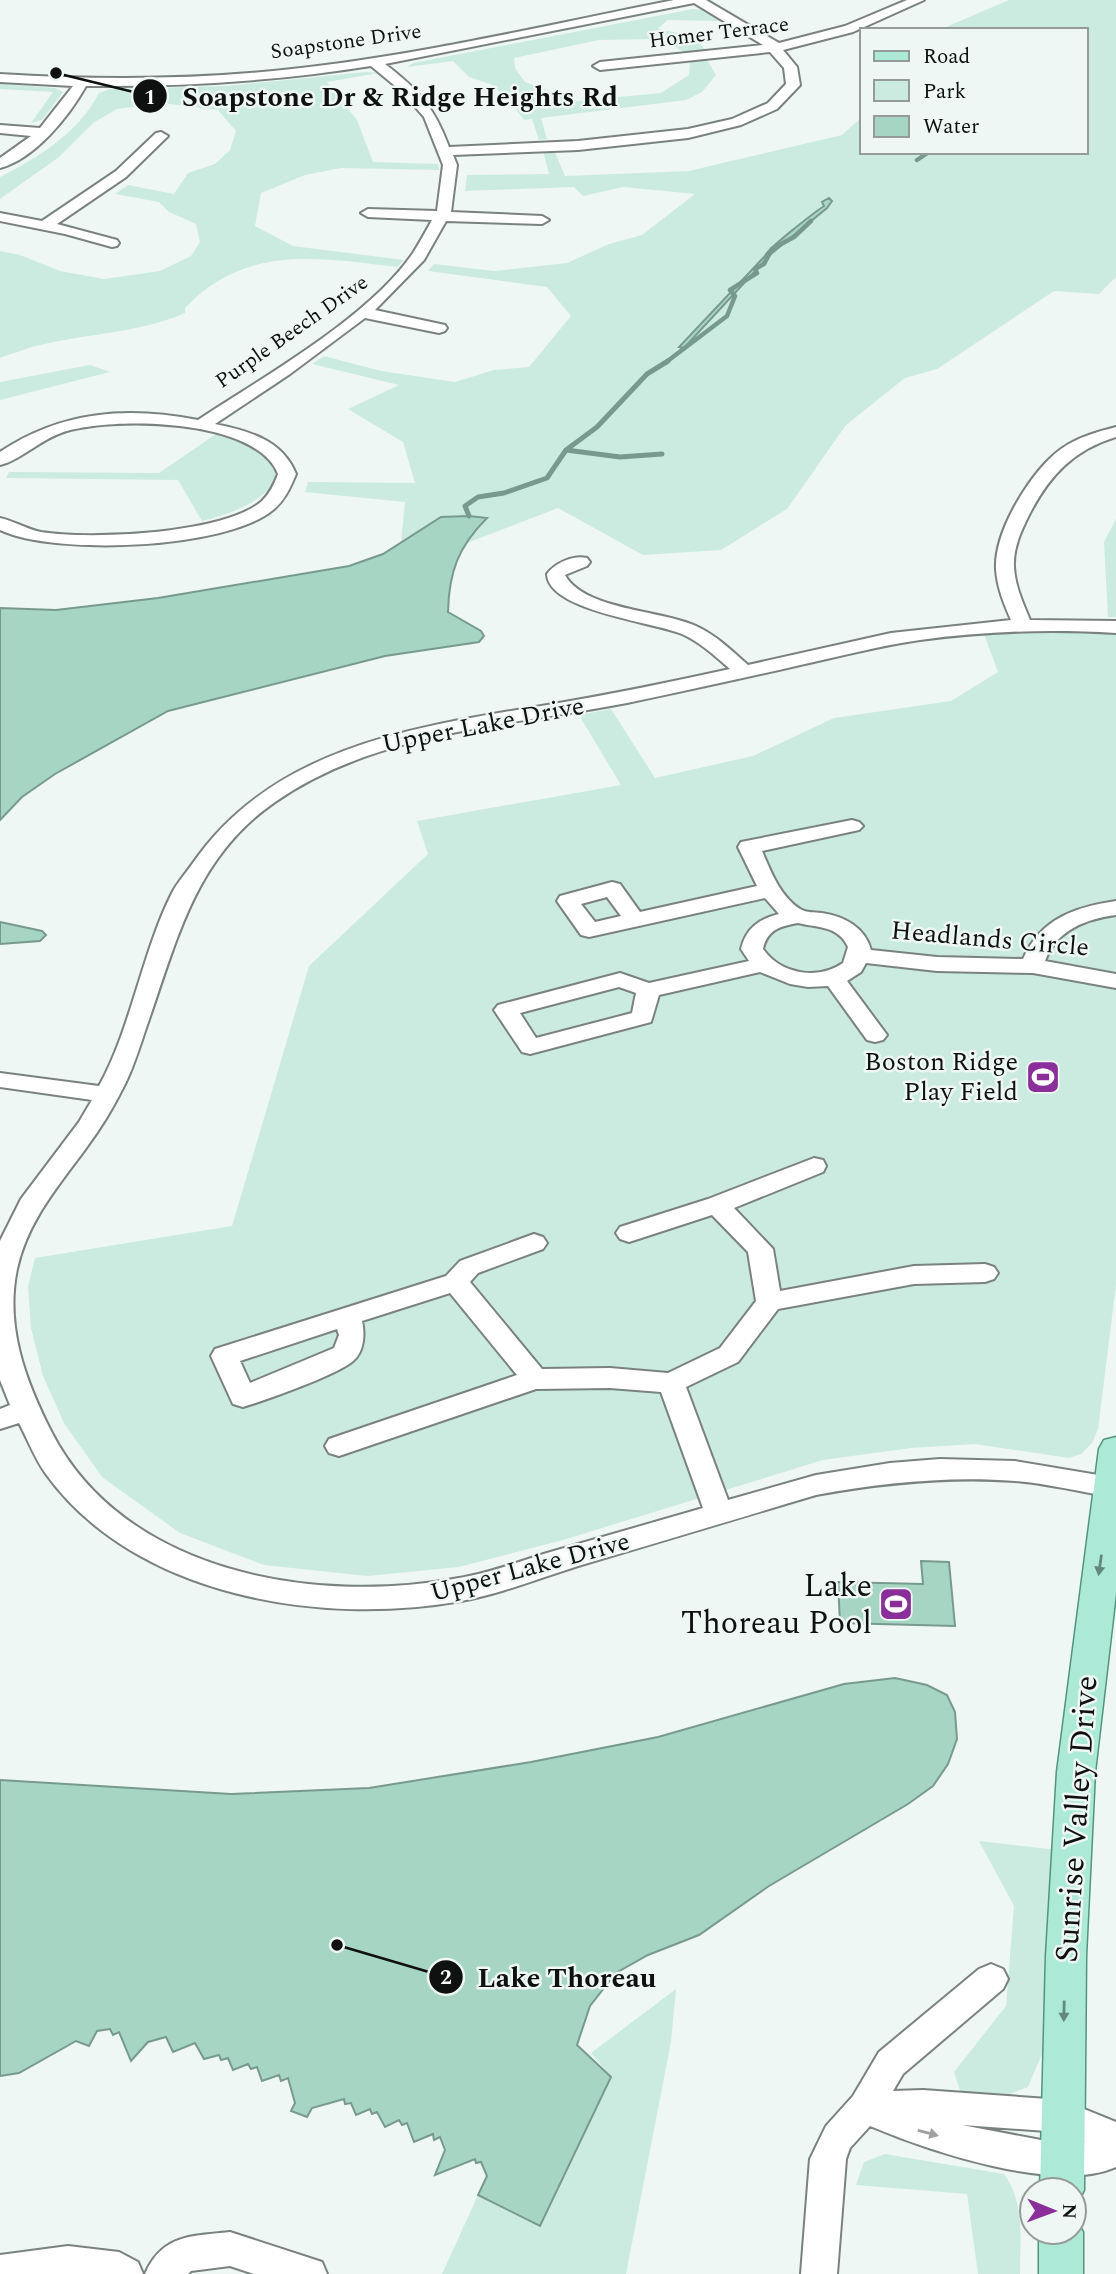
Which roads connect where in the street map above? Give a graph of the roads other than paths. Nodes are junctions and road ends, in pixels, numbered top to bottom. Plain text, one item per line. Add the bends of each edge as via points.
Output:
1 (695, 0) edge
2 (918, 0) edge
3 (776, 48) junction
4 (373, 62) junction
5 (600, 66) dead end
6 (0, 78) edge
7 (82, 82) junction
8 (0, 129) edge
9 (44, 133) junction
10 (161, 136) dead end
11 (446, 151) junction
12 (0, 164) edge
13 (368, 213) dead end
14 (442, 216) junction
15 (0, 218) edge
16 (542, 220) dead end
17 (44, 226) junction
18 (112, 243) dead end
19 (364, 313) junction
20 (439, 328) dead end
21 (201, 425) junction
22 (1116, 432) edge
23 (0, 460) edge
24 (0, 523) edge
25 (581, 562) dead end
26 (1023, 624) junction
27 (1116, 627) edge
28 (744, 672) junction
29 (852, 826) dead end
30 (770, 890) junction
31 (1116, 908) edge
32 (796, 916) junction
33 (635, 920) dead end
34 (859, 955) junction
35 (762, 965) junction
36 (1033, 966) junction
37 (833, 977) junction
38 (1116, 981) edge
39 (648, 990) junction
40 (876, 1035) dead end
41 (0, 1080) edge
42 (108, 1095) junction
43 (814, 1166) dead end
44 (717, 1205) junction
45 (629, 1233) dead end
46 (534, 1242) dead end
47 (985, 1273) dead end
48 (455, 1282) junction
49 (0, 1301) edge
50 (769, 1302) junction
51 (0, 1311) edge
52 (347, 1315) dead end
53 (535, 1379) junction
54 (671, 1383) junction
55 (13, 1414) edge
56 (339, 1446) dead end
57 (1116, 1449) edge
58 (1113, 1488) edge
59 (719, 1514) junction
60 (991, 1979) dead end
61 (865, 2107) junction
62 (1062, 2116) junction
63 (1116, 2139) edge
64 (1116, 2150) edge
65 (1062, 2175) edge
66 (1061, 2246) edge
67 (0, 2273) edge
68 (125, 2274) edge
69 (163, 2274) edge
70 (309, 2274) edge
71 (819, 2274) edge
72 (1060, 2274) edge

1 - 3 street
1 - 4 street, Soapstone Drive
2 - 3 street, Homer Terrace via 849,29
3 - 5 street, Homer Terrace
3 - 11 street via 790,67 793,85 771,109 744,121 646,139
4 - 7 street, Soapstone Drive via 254,77
4 - 11 street, Purple Beech Drive via 421,104
6 - 7 street, Soapstone Drive
7 - 9 street via 68,107
8 - 9 street
9 - 12 street
10 - 17 street via 122,174
11 - 14 street, Purple Beech Drive via 450,179
13 - 14 street
14 - 16 street
14 - 19 street, Purple Beech Drive via 423,254
15 - 17 street
17 - 18 street
19 - 20 street
19 - 21 street, Purple Beech Drive
21 - 23 street, Purple Beech Drive via 152,416 88,420 27,441
21 - 24 street, Purple Beech Drive via 251,439 278,455 287,474 280,494 244,519 184,533 64,540 24,534
22 - 26 street via 1088,441 1056,460 1034,487 1012,532 1005,567
25 - 28 street via 556,573 562,586 580,599 696,632
26 - 27 street, Upper Lake Drive
26 - 28 street, Upper Lake Drive via 917,635
28 - 42 street, Upper Lake Drive via 397,739 328,764 268,797 220,837 197,866
29 - 30 street via 749,847
30 - 32 street
30 - 33 street
31 - 36 street via 1082,914 1053,933 1035,953
32 - 34 street, Headlands Circle via 836,923 857,940
32 - 35 street, Headlands Circle via 770,923 753,938 751,949
34 - 36 street, Headlands Circle via 937,964
34 - 37 street, Headlands Circle via 848,970
35 - 37 street via 801,980
35 - 39 street
36 - 38 street, Headlands Circle
37 - 40 street
39 - 39 street via 643,1017 530,1046 506,1010 620,980
41 - 42 street
42 - 49 street, Upper Lake Drive via 30,1205 14,1237
43 - 44 street
44 - 45 street
44 - 50 street via 760,1249
46 - 48 street via 469,1267
47 - 50 street via 914,1275
48 - 52 street
48 - 53 street
50 - 54 street via 729,1355
51 - 55 street, Upper Lake Drive
53 - 54 street
53 - 56 street
54 - 59 street
55 - 59 street, Upper Lake Drive via 83,1498 148,1547 207,1573 310,1597 361,1599 464,1589
57 - 58 main road, Sunrise Valley Drive
58 - 59 street, Upper Lake Drive via 1016,1471 928,1469 816,1485
58 -> 62 main road, Sunrise Valley Drive via 1076,1772
60 - 61 street via 891,2063
61 - 62 street via 923,2106
61 -> 65 street via 921,2131 1004,2151
61 - 71 street via 838,2137 828,2159
62 - 63 street
62 - 65 main road, Sunrise Valley Drive
64 - 65 street
66 - 72 main road
67 - 68 street via 68,2263
69 - 70 street via 182,2255 230,2249

